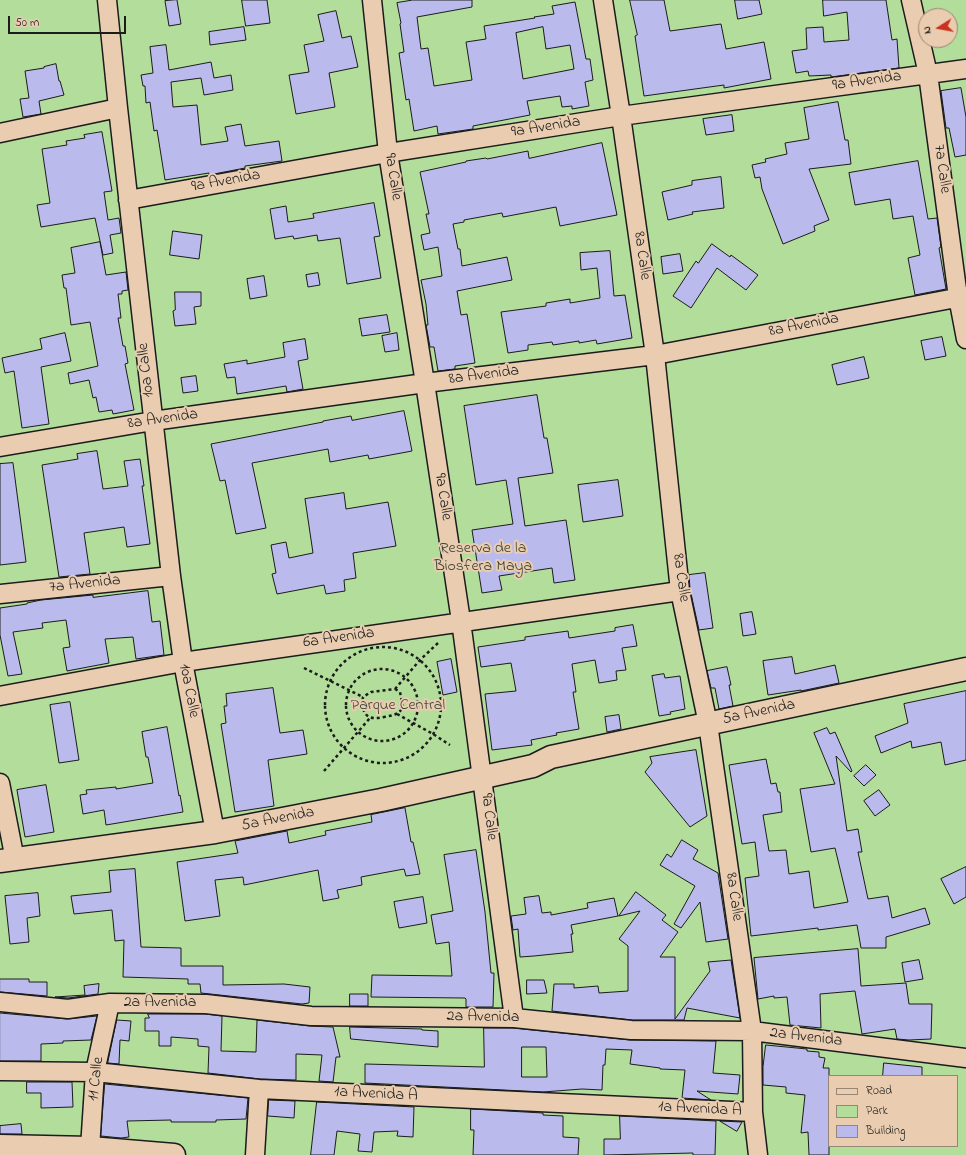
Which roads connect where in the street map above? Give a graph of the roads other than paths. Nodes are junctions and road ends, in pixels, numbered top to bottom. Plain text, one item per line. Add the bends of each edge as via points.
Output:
1 (107, 0) edge
2 (372, 0) edge
3 (603, 0) edge
4 (912, 0) edge
5 (966, 69) edge
6 (928, 74) junction
7 (118, 108) junction
8 (621, 116) junction
9 (0, 133) edge
10 (388, 153) junction
11 (128, 200) junction
12 (962, 296) edge
13 (966, 339) edge
14 (655, 355) junction
15 (425, 383) junction
16 (153, 421) junction
17 (0, 446) edge
18 (171, 576) junction
19 (680, 591) junction
20 (0, 594) edge
21 (461, 621) junction
22 (183, 662) junction
23 (966, 669) edge
24 (0, 696) edge
25 (708, 724) junction
26 (482, 772) junction
27 (0, 783) edge
28 (214, 826) junction
29 (7, 853) edge
30 (0, 1002) edge
31 (110, 1003) junction
32 (514, 1018) junction
33 (752, 1031) junction
34 (966, 1058) edge
35 (0, 1071) edge
36 (96, 1072) junction
37 (259, 1089) junction
38 (753, 1112) junction
39 (0, 1146) edge
40 (92, 1152) edge
41 (174, 1155) edge
42 (255, 1155) edge
43 (758, 1155) edge

1 - 7 street, 10a Calle
2 - 10 street, 9a Calle
3 - 8 street, 8a Calle
4 - 6 street, 7a Calle
5 - 6 street, 9a Avenida
6 - 8 street, 9a Avenida
6 - 12 street, 7a Calle
7 - 9 street
7 - 11 street, 10a Calle
8 - 10 street, 9a Avenida
8 - 14 street, 8a Calle
10 - 11 street, 9a Avenida
10 - 15 street, 9a Calle
11 - 16 street, 10a Calle
12 - 13 street, 7a Calle
12 - 14 street, 8a Avenida
14 - 15 street, 8a Avenida
14 - 19 street, 8a Calle
15 - 16 street, 8a Avenida
15 - 21 street, 9a Calle
16 - 17 street, 8a Avenida
16 - 18 street, 10a Calle
18 - 20 street, 7a Avenida
18 - 22 street, 10a Calle
19 - 21 street, 6a Avenida
19 - 25 street, 8a Calle
21 - 22 street, 6a Avenida
21 - 26 street, 9a Calle
22 - 24 street, 6a Avenida
22 - 28 street, 10a Calle
23 - 25 street, 5a Avenida
25 - 26 street, 5a Avenida via 551,757 534,766
25 - 33 street, 8a Calle
26 - 28 street, 5a Avenida via 381,800
26 - 32 street, 9a Calle
27 - 29 street
28 - 29 street, 5a Avenida
30 - 31 street, 2a Avenida via 68,1008
31 - 32 street, 2a Avenida via 206,1004 311,1016
31 - 36 street, 11 Calle
32 - 33 street, 2a Avenida via 630,1030
33 - 34 street, 2a Avenida
33 - 38 street, 8a Calle
35 - 36 street, 1a Avenida A
36 - 37 street, 1a Avenida A
36 - 40 street, 11 Calle
37 - 38 street, 1a Avenida A
37 - 42 street
38 - 43 street, 8a Calle
39 - 40 street
40 - 41 street

